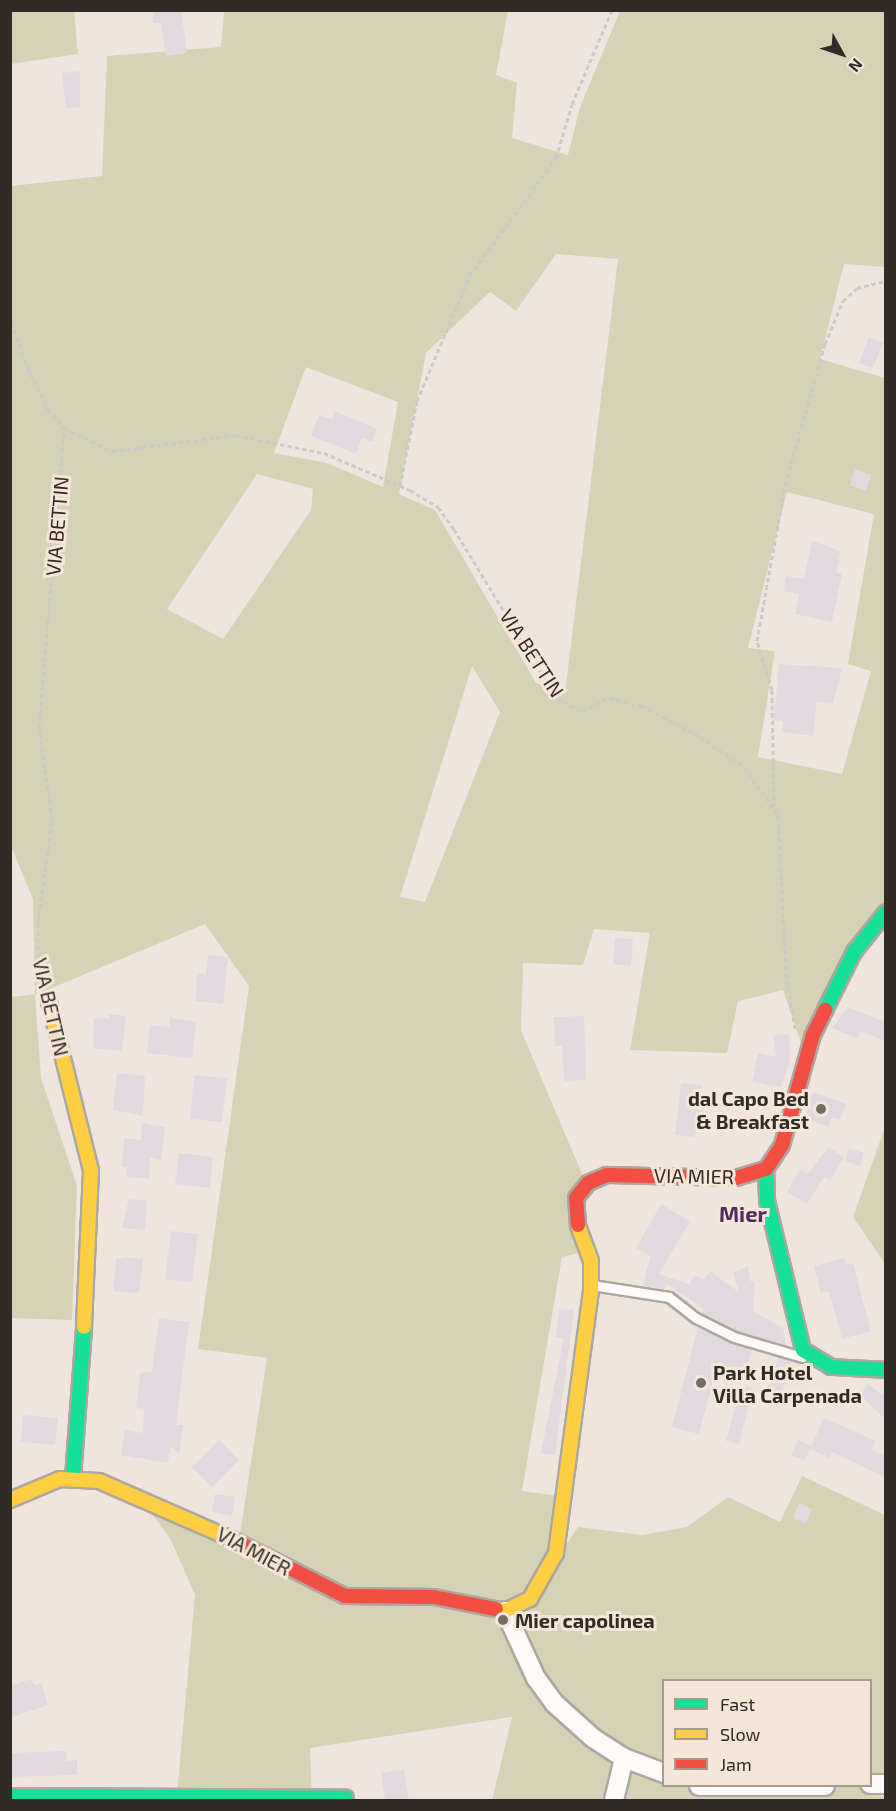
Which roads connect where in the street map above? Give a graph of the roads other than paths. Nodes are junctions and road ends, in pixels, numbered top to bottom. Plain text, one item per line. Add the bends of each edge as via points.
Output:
1 (885, 912) edge
2 (49, 1002) road end
3 (766, 1169) junction
4 (592, 1284) junction
5 (810, 1358) junction
6 (885, 1370) edge
7 (73, 1478) junction
8 (10, 1500) edge
9 (505, 1611) junction
10 (624, 1758) junction
11 (662, 1773) edge
12 (10, 1796) edge
13 (78, 1798) edge
14 (346, 1798) dead end
15 (614, 1800) edge

1 - 3 street via 854,952 813,1035 782,1145
2 - 7 street, VIA BETTIN via 91,1171 92,1208
3 - 4 street, VIA MIER via 750,1177 620,1175 588,1183 574,1207 591,1261
3 - 5 street via 767,1201 785,1284 800,1345
4 - 5 lane via 669,1297 696,1318 734,1337
4 - 9 street, VIA MIER via 556,1553 543,1583 530,1599
5 - 6 street via 831,1367
7 - 8 street, VIA MIER via 35,1486
7 - 9 street, VIA MIER via 142,1496 345,1596 434,1597
9 - 10 street via 536,1678 554,1703 593,1738
10 - 11 street
10 - 15 street
12 - 13 street
13 - 14 street

